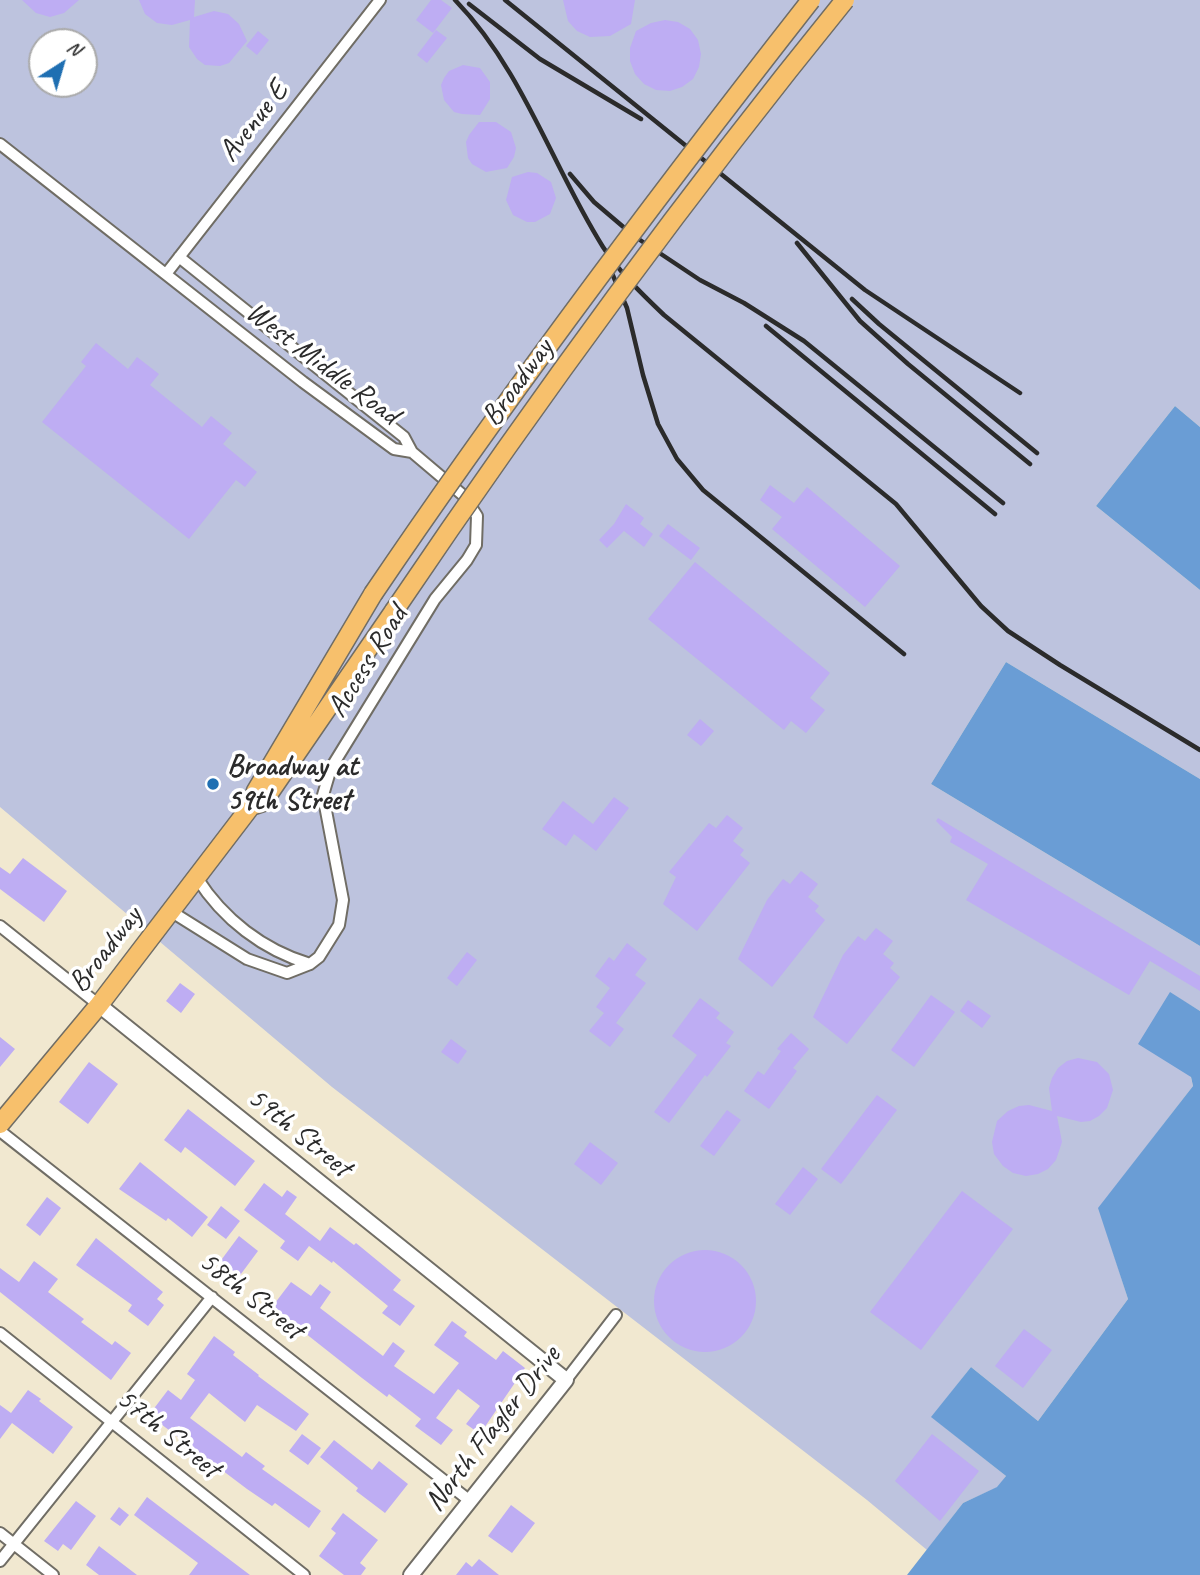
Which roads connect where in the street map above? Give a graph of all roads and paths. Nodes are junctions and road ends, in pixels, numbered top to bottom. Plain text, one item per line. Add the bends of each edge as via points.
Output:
1 (380, 0) edge
2 (811, 0) edge
3 (845, 0) edge
4 (0, 144) edge
5 (179, 257) junction
6 (166, 274) junction
7 (411, 452) junction
8 (251, 807) junction
9 (197, 878) junction
10 (172, 912) junction
11 (0, 926) edge
12 (310, 964) junction
13 (99, 1005) junction
14 (0, 1124) edge
15 (0, 1131) edge
16 (212, 1297) junction
17 (616, 1315) dead end
18 (0, 1334) edge
19 (566, 1380) junction
20 (112, 1421) junction
21 (470, 1501) junction
22 (0, 1533) edge
23 (14, 1544) junction
24 (0, 1561) edge
25 (53, 1575) edge
26 (304, 1575) edge
27 (411, 1575) edge

1 - 5 street, Avenue E
2 - 8 main road, Broadway, bridge via 701,139 472,449 373,594
3 - 8 main road, Broadway, bridge via 611,301 263,802
4 - 6 street, West Middle Road
5 - 6 street, Avenue E
5 - 7 street, West Middle Road via 404,437
6 - 7 street, West Middle Road via 384,442
7 - 12 street, Access Road via 464,496 477,516 476,545 435,599 331,768 323,794 343,900 339,925
8 - 9 main road, Broadway
9 - 10 main road, Broadway
9 - 12 street via 213,902 243,929 290,958
10 - 12 street via 247,959 286,973
10 - 13 main road, Broadway
11 - 13 street, 59th Street
13 - 14 main road, Broadway
13 - 19 street, 59th Street
15 - 16 street, 58th Street
16 - 20 street
16 - 21 street, 58th Street
17 - 19 street, North Flagler Drive
18 - 20 street, 57th Street
19 - 21 street, North Flagler Drive
20 - 23 street
20 - 26 street, 57th Street
21 - 27 street, North Flagler Drive
22 - 23 street
23 - 24 street
23 - 25 street

